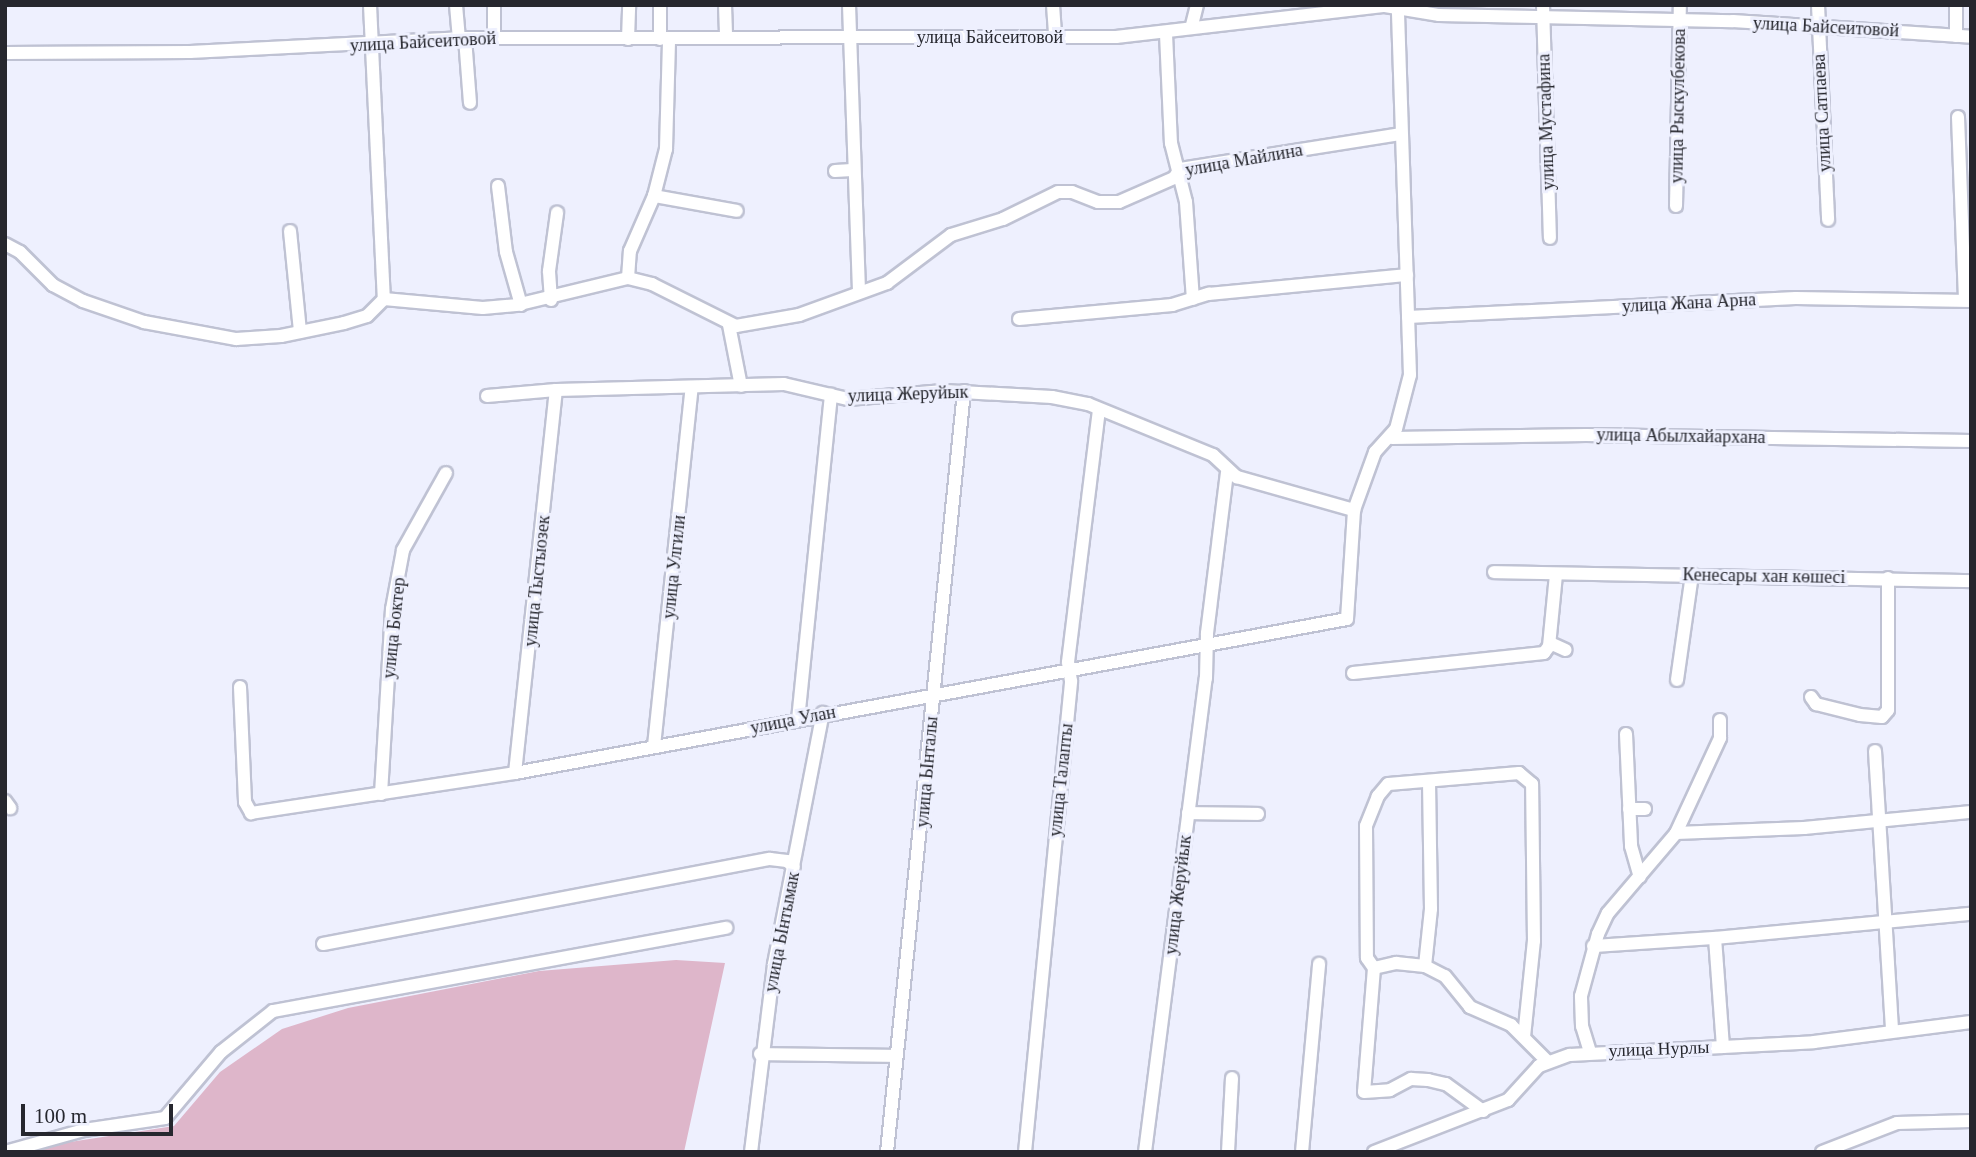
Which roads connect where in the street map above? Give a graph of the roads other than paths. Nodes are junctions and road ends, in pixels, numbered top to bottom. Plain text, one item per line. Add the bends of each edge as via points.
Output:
1 (370, 5) edge
2 (456, 5) edge
3 (494, 5) edge
4 (629, 5) edge
5 (660, 5) edge
6 (725, 5) edge
7 (849, 5) edge
8 (1053, 5) edge
9 (1197, 5) edge
10 (1680, 5) edge
11 (1818, 5) edge
12 (1956, 5) edge
13 (1398, 7) edge
14 (1543, 10) edge
15 (1680, 20) junction
16 (1192, 25) junction
17 (1818, 26) junction
18 (1166, 34) junction
19 (1055, 37) junction
20 (1956, 37) junction
21 (1971, 37) edge
22 (462, 38) junction
23 (494, 38) junction
24 (726, 38) junction
25 (628, 39) junction
26 (664, 39) junction
27 (850, 39) junction
28 (372, 45) junction
29 (5, 54) edge
30 (470, 103) dead end
31 (1958, 117) dead end
32 (1401, 134) junction
33 (1180, 169) junction
34 (852, 170) junction
35 (835, 171) dead end
36 (498, 186) dead end
37 (654, 196) junction
38 (1676, 206) dead end
39 (737, 211) dead end
40 (556, 212) dead end
41 (1828, 220) dead end
42 (290, 231) dead end
43 (1550, 238) dead end
44 (5, 244) edge
45 (1407, 275) junction
46 (628, 278) junction
47 (859, 292) junction
48 (384, 299) junction
49 (1194, 299) junction
50 (551, 300) junction
51 (1968, 300) edge
52 (521, 305) junction
53 (1408, 317) junction
54 (1020, 319) dead end
55 (729, 325) junction
56 (300, 332) junction
57 (741, 386) junction
58 (692, 387) junction
59 (556, 390) junction
60 (964, 391) junction
61 (831, 395) junction
62 (487, 396) dead end
63 (1099, 410) junction
64 (1392, 439) junction
65 (1971, 441) edge
66 (1227, 472) junction
67 (446, 473) dead end
68 (1354, 510) junction
69 (1494, 572) dead end
70 (1556, 574) junction
71 (1692, 574) junction
72 (1888, 578) junction
73 (1971, 581) edge
74 (1550, 643) junction
75 (1208, 644) junction
76 (1566, 650) dead end
77 (1071, 670) junction
78 (1353, 673) dead end
79 (1677, 680) dead end
80 (240, 687) dead end
81 (934, 694) junction
82 (1811, 697) dead end
83 (822, 713) junction
84 (798, 720) junction
85 (1720, 720) dead end
86 (1626, 734) dead end
87 (654, 746) junction
88 (1875, 751) dead end
89 (515, 773) junction
90 (1429, 782) junction
91 (382, 794) junction
92 (1629, 809) junction
93 (1645, 809) dead end
94 (1971, 812) edge
95 (1188, 813) junction
96 (1258, 814) dead end
97 (1880, 819) junction
98 (1676, 833) junction
99 (794, 867) junction
100 (1640, 877) junction
101 (1971, 914) edge
102 (1886, 923) junction
103 (726, 928) dead end
104 (1715, 938) junction
105 (323, 944) dead end
106 (1593, 946) junction
107 (1319, 964) dead end
108 (1425, 966) junction
109 (1374, 968) junction
110 (1971, 1022) edge
111 (1892, 1030) junction
112 (1524, 1037) junction
113 (1723, 1047) junction
114 (1590, 1052) junction
115 (760, 1054) junction
116 (896, 1056) junction
117 (1548, 1062) junction
118 (1233, 1078) dead end
119 (1483, 1111) junction
120 (1971, 1121) edge
121 (1829, 1151) edge
122 (5, 1152) edge
123 (751, 1152) edge
124 (887, 1152) edge
125 (1025, 1152) edge
126 (1145, 1152) edge
127 (1228, 1152) edge
128 (1302, 1152) edge
129 (1374, 1152) edge

1 - 28 street
2 - 22 street
3 - 23 street
4 - 25 street
5 - 26 street
6 - 24 street
7 - 27 street
8 - 19 street
9 - 16 street
10 - 15 street, улица Рыскулбекова
11 - 17 street, улица Сатпаева
12 - 20 street
13 - 14 street, улица Байсеитовой via 1439,15
13 - 16 street, улица Байсеитовой via 1323,10
13 - 32 street
14 - 15 street, улица Байсеитовой
14 - 43 street, улица Мустафина
15 - 17 street, улица Байсеитовой
15 - 38 street, улица Рыскулбекова
16 - 18 street, улица Байсеитовой
17 - 20 street, улица Байсеитовой
17 - 41 street, улица Сатпаева
18 - 19 street, улица Байсеитовой
18 - 33 street via 1171,143
19 - 27 street, улица Байсеитовой
20 - 21 street, улица Байсеитовой
22 - 23 street, улица Байсеитовой
22 - 28 street, улица Байсеитовой
22 - 30 street
23 - 25 street, улица Байсеитовой
24 - 26 street, улица Байсеитовой
24 - 27 street, улица Байсеитовой
25 - 26 street, улица Байсеитовой
26 - 37 street via 670,118
27 - 34 street
28 - 29 street, улица Байсеитовой
28 - 48 street
31 - 51 street
32 - 33 street, улица Майлина
32 - 45 street
33 - 47 street, улица Майлина via 1174,178 1119,202 1058,192 1003,219 951,235 887,283
33 - 49 street
34 - 35 street
34 - 47 street
36 - 52 street via 506,252
37 - 39 street
37 - 46 street via 630,251
40 - 50 street via 549,271
42 - 56 street
44 - 56 street via 20,252 53,285 144,322 236,339
45 - 49 street
45 - 53 street
46 - 50 street
46 - 55 street via 652,284
47 - 55 street, улица Майлина via 799,315
48 - 52 street via 483,307
48 - 56 street via 367,316
49 - 54 street
50 - 52 street
51 - 53 street, улица Жана Арна via 1796,298
53 - 64 street via 1410,374
55 - 57 street
57 - 58 street, улица Жеруйык
57 - 61 street, улица Жеруйык via 784,384
58 - 59 street, улица Жеруйык
58 - 87 street, улица Улгили
59 - 62 street, улица Жеруйык
59 - 89 street, улица Тыстыозек
60 - 61 street, улица Жеруйык via 848,399
60 - 63 street, улица Жеруйык via 1052,397
60 - 81 street, улица Ынталы
61 - 84 street
63 - 66 street, улица Жеруйык via 1213,455
63 - 77 street, улица Талапты via 1068,662
64 - 65 street, улица Абылхайархана via 1586,435
64 - 68 street via 1382,440 1375,452
66 - 68 street, улица Жеруйык
66 - 75 street, улица Жеруйык
67 - 91 street, улица Боктер via 403,550 392,609
68 - 75 street, улица Улан via 1347,619
69 - 70 street, Кенесары хан көшесі
70 - 71 street, Кенесары хан көшесі
70 - 74 street
71 - 72 street, Кенесары хан көшесі
71 - 79 street
72 - 73 street, Кенесары хан көшесі
72 - 82 street via 1888,710 1882,717 1848,713 1816,704
74 - 76 street
74 - 78 street via 1544,653
75 - 77 street, улица Улан
75 - 95 street, улица Жеруйык
77 - 81 street, улица Улан
77 - 125 street, улица Талапты
80 - 91 street, улица Улан via 245,802 251,813
81 - 83 street, улица Улан
81 - 116 street, улица Ынталы
83 - 84 street, улица Улан
83 - 99 street, улица Ынтымак
84 - 87 street, улица Улан
85 - 98 street via 1720,738
86 - 92 street
87 - 89 street, улица Улан
88 - 97 street
89 - 91 street, улица Улан
90 - 108 street via 1431,909
90 - 109 street via 1383,788 1366,826 1367,958
90 - 112 street via 1519,773 1532,784 1534,941 1532,995
92 - 93 street
92 - 100 street via 1634,862
94 - 97 street
95 - 96 street
95 - 126 street, улица Жеруйык
97 - 98 street via 1804,828
97 - 102 street
98 - 100 street
99 - 105 street via 770,859
99 - 115 street, улица Ынтымак
100 - 106 street via 1608,912
101 - 102 street
102 - 104 street
102 - 111 street
103 - 122 street via 272,1011 221,1052 165,1118 84,1130
104 - 106 street
104 - 113 street
106 - 114 street via 1581,996 1582,1026
107 - 128 street
108 - 109 street via 1396,963
108 - 112 street via 1444,976 1456,994 1482,1016 1511,1025
109 - 119 street via 1364,1092 1390,1090 1411,1079 1428,1080 1446,1084
110 - 111 street, улица Нурлы
111 - 113 street, улица Нурлы via 1814,1042
112 - 117 street
113 - 114 street, улица Нурлы
114 - 117 street, улица Нурлы
115 - 116 street
115 - 123 street, улица Ынтымак
116 - 124 street, улица Ынталы
117 - 119 street, улица Нурлы via 1532,1071 1508,1100
118 - 127 street
119 - 129 street, улица Нурлы
120 - 121 street via 1897,1124

